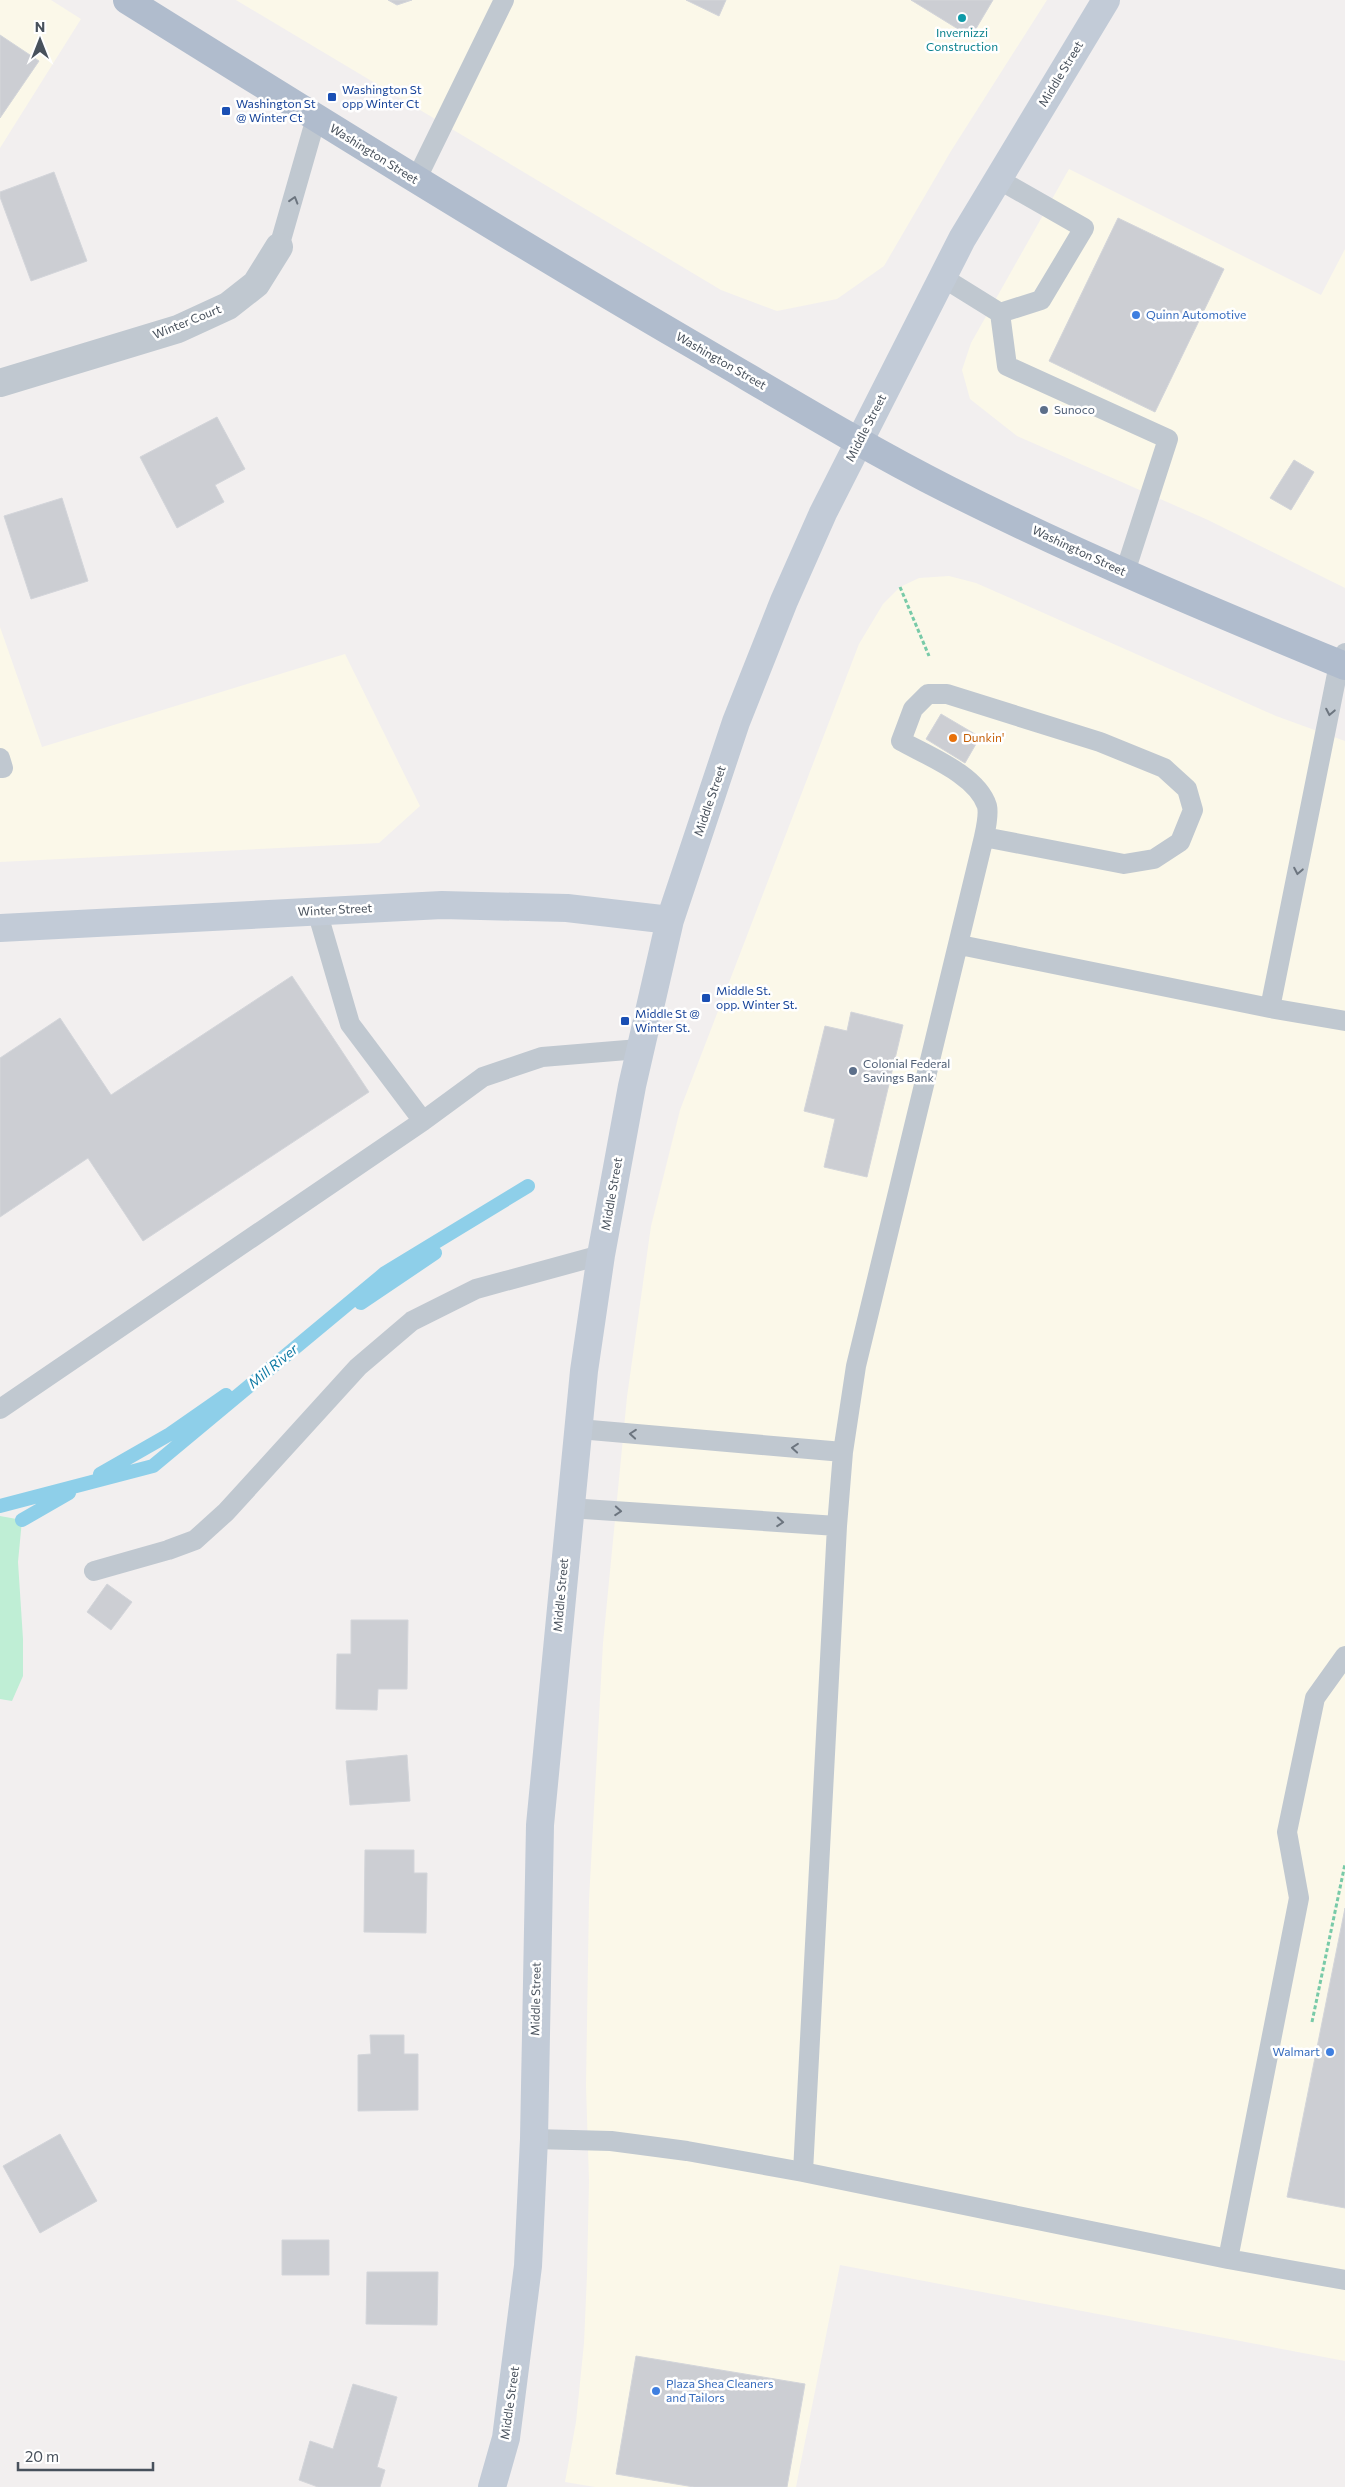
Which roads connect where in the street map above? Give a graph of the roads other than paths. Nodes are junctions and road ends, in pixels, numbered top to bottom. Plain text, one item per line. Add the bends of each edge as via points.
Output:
1 (127, 0) edge
2 (504, 0) edge
3 (1106, 0) edge
4 (316, 118) junction
5 (998, 179) junction
6 (416, 180) junction
7 (279, 247) joint
8 (942, 277) junction
9 (1000, 313) junction
10 (0, 383) edge
11 (860, 442) junction
12 (1125, 572) junction
13 (1343, 661) edge
14 (0, 758) edge
15 (0, 768) edge
16 (984, 837) junction
17 (317, 911) junction
18 (670, 920) junction
19 (0, 928) edge
20 (960, 945) junction
21 (1270, 1008) junction
22 (1345, 1020) edge
23 (639, 1049) junction
24 (423, 1121) junction
25 (601, 1255) junction
26 (0, 1409) edge
27 (579, 1429) junction
28 (843, 1452) junction
29 (569, 1508) junction
30 (837, 1526) junction
31 (94, 1570) dead end
32 (1345, 1656) edge
33 (534, 2139) junction
34 (803, 2172) junction
35 (1228, 2259) junction
36 (1345, 2280) edge
37 (492, 2487) edge

1 - 4 main road, Washington Street
2 - 6 lane
3 - 5 main road, Middle Street
4 - 6 main road, Washington Street
7 -> 4 lane, Winter Court
5 - 8 main road, Middle Street
5 - 9 lane via 1084,228 1041,300
6 - 11 main road, Washington Street via 521,245
7 - 10 street, Winter Court via 256,284 228,306 178,329
8 - 9 lane
8 - 11 main road, Middle Street
9 - 12 lane via 1007,366 1168,439
11 - 12 main road, Washington Street via 950,490
11 - 18 main road, Middle Street via 823,513 784,601 736,722
12 - 13 main road, Washington Street
13 -> 21 lane
14 - 15 lane via 3,768
16 - 16 lane via 1124,864 1154,859 1180,842 1193,810 1187,789 1164,768 1100,742 947,694 928,694 913,709 901,741 969,780 981,792 987,808
16 - 20 lane
17 - 18 main road, Winter Street via 442,905 548,907
17 - 19 main road, Winter Street
17 - 24 lane via 350,1024
18 - 23 main road, Middle Street
20 - 21 lane
20 - 28 lane via 856,1366
21 - 22 lane
23 - 24 lane via 542,1056 483,1077
23 - 25 main road, Middle Street
24 - 26 lane
25 - 27 main road, Middle Street
25 - 31 lane via 476,1289 412,1321 358,1367 226,1512 195,1540
28 -> 27 lane
27 - 29 main road, Middle Street
28 - 30 lane
29 -> 30 lane
29 - 33 main road, Middle Street via 540,1825
30 - 34 lane
32 - 35 lane via 1315,1698 1287,1832 1299,1898
33 - 34 lane via 611,2141
33 - 37 main road, Middle Street via 528,2266 506,2438
34 - 35 lane
35 - 36 lane

